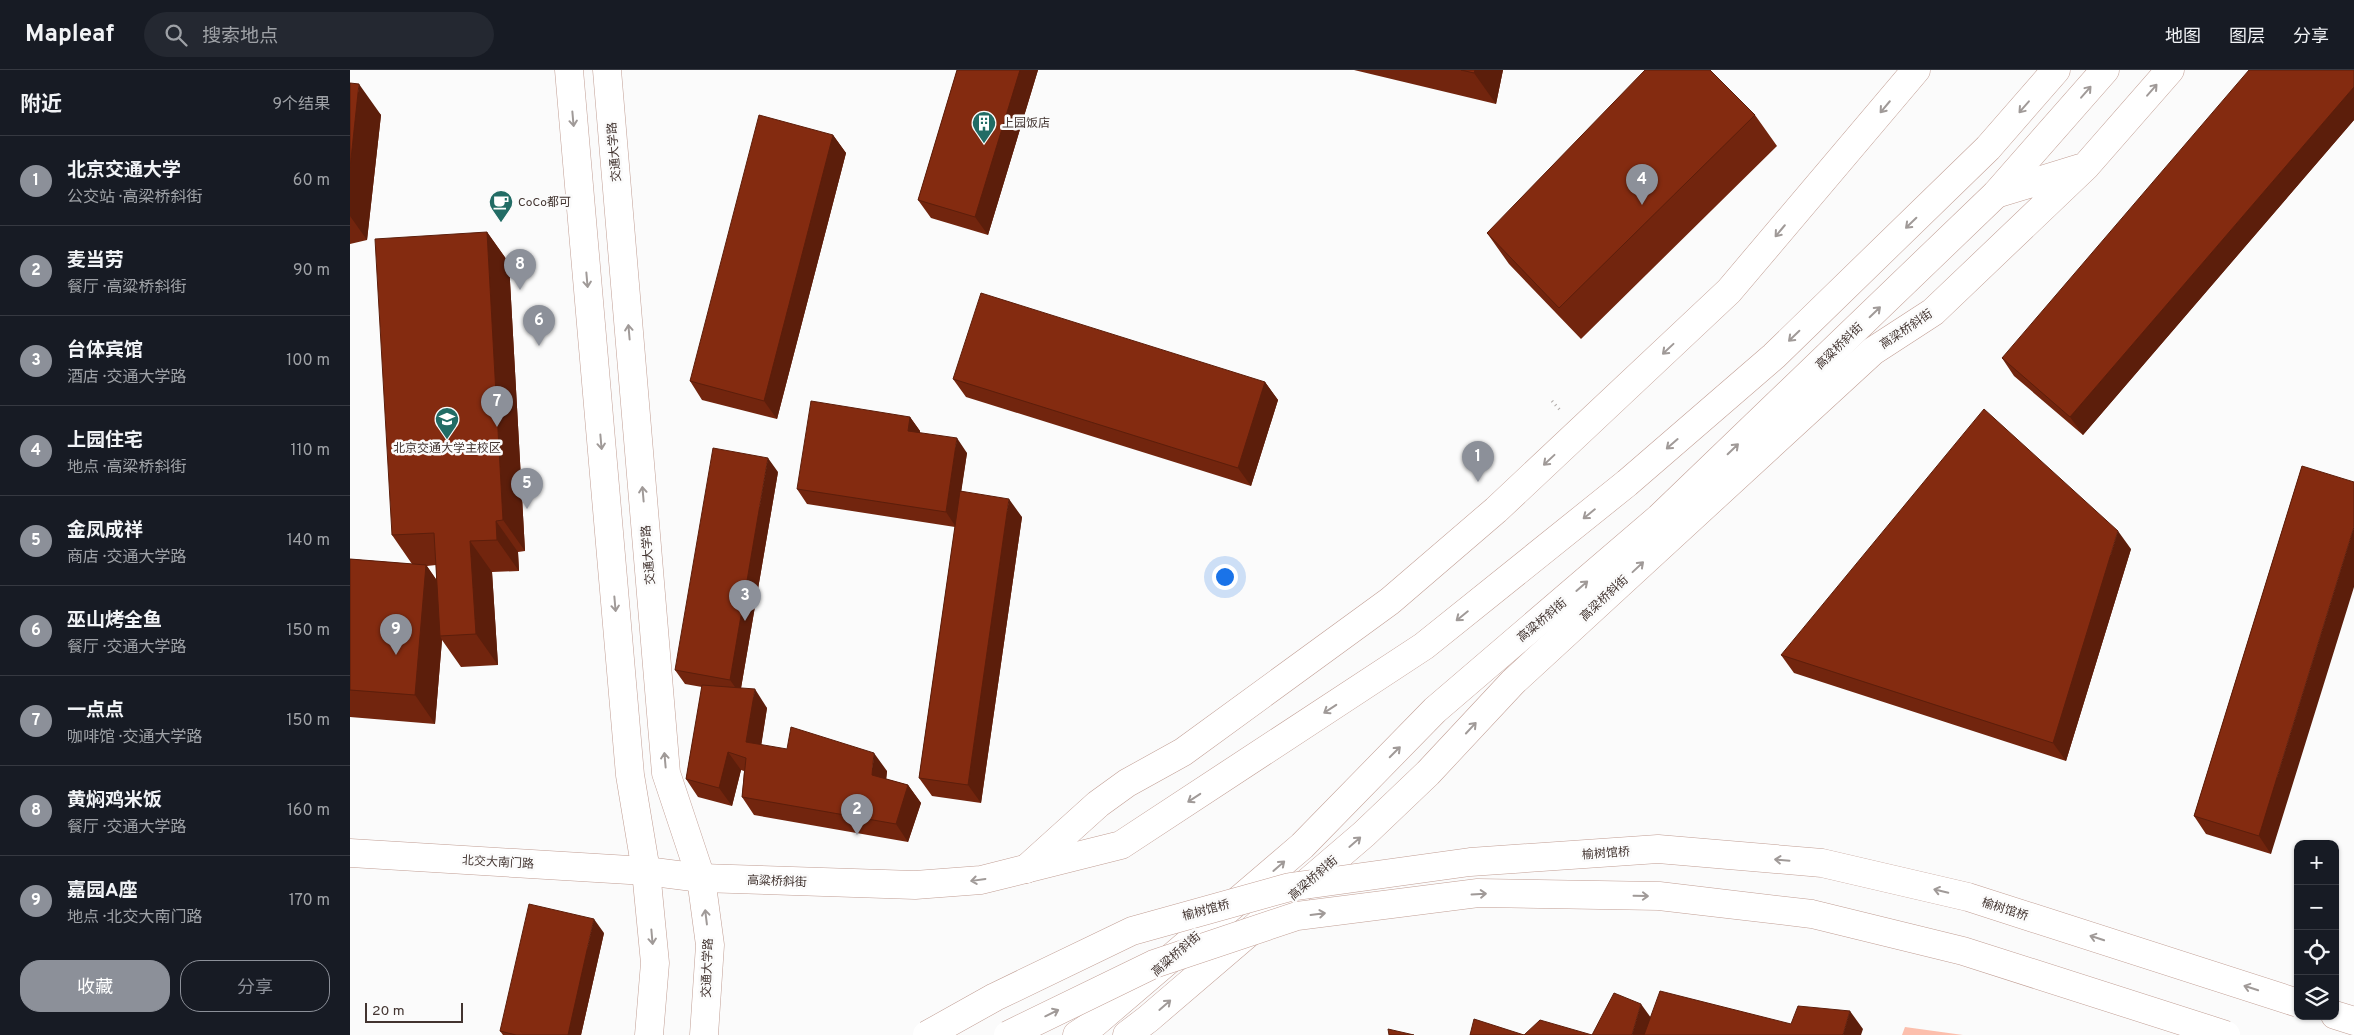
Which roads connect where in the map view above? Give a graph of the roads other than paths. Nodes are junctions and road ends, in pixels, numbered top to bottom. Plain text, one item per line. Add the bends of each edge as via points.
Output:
1 (569, 70) edge
2 (607, 70) edge
3 (1916, 70) edge
4 (2056, 70) edge
5 (2105, 70) edge
6 (2170, 70) edge
7 (2086, 166) junction
8 (1996, 194) junction
9 (350, 853) edge
10 (1026, 868) junction
11 (646, 871) junction
12 (702, 878) junction
13 (2294, 1002) edge
14 (2339, 1016) edge
15 (2354, 1021) edge
16 (649, 1035) edge
17 (704, 1035) edge
18 (926, 1035) edge
19 (1008, 1035) edge
20 (1077, 1035) edge
21 (1127, 1035) edge
22 (2226, 1035) edge

1 -> 11 main road via 630,775
12 -> 2 main road, 交通大学路 via 666,773
3 -> 10 main road via 1729,291 1496,510 1390,601 1183,752 1127,783 1098,804
4 -> 10 main road, 高粱桥斜街 via 1988,148 1774,356 1627,484 1424,646 1121,845
8 -> 5 main road
7 -> 6 main road, 高梁桥斜街
7 - 8 main road
21 -> 7 main road, 高梁桥斜街 via 1364,834 1428,774 1521,675 1873,351 1933,312
20 -> 8 main road, 高粱桥斜街 via 1096,1023 1302,846 1435,710 1659,518
9 - 11 main road, 北交大南门路
10 -> 12 main road, 高粱桥斜街 via 981,880 915,885
11 - 12 main road, 高粱桥斜街
11 -> 16 main road via 654,963
17 -> 12 main road, 交通大学路 via 710,945
13 -> 18 main road, 榆树馆桥, bridge via 1968,897 1822,863 1658,849 1470,862 1290,888 1132,931 995,997
14 - 15 main road
19 -> 22 main road, bridge via 1154,964 1297,916 1478,893 1659,896 1812,914 1962,950

